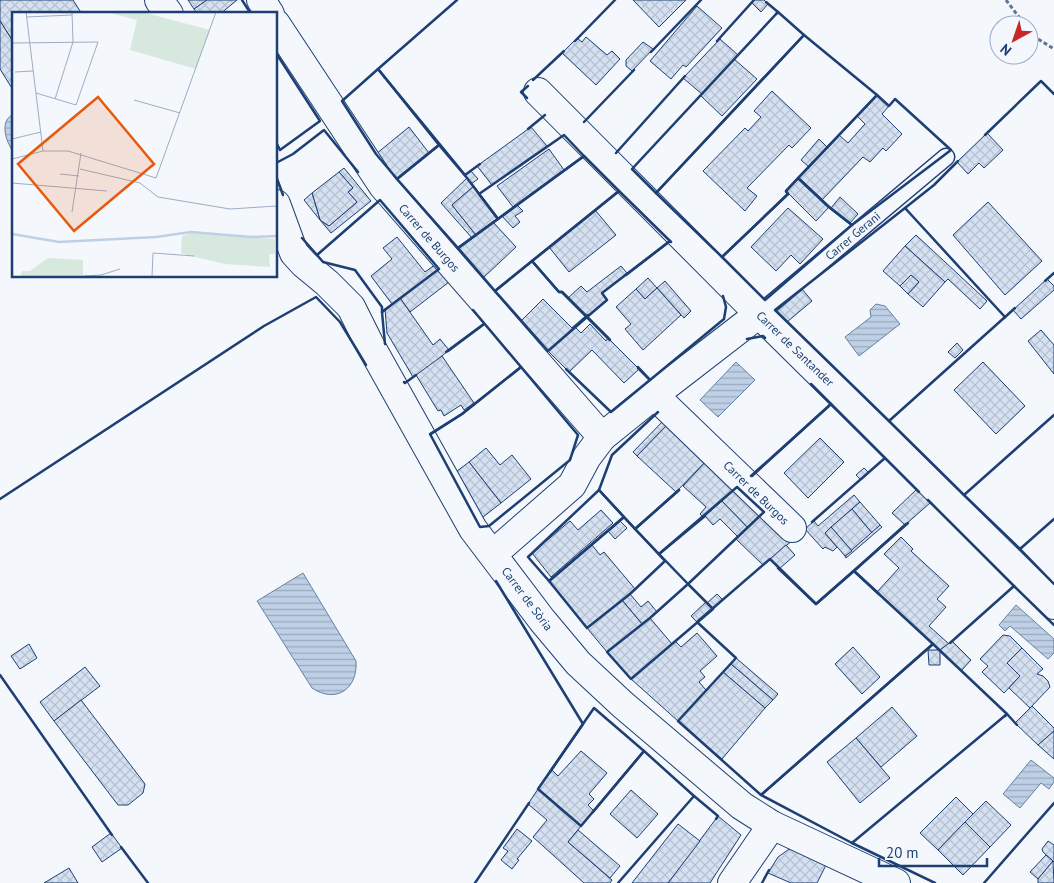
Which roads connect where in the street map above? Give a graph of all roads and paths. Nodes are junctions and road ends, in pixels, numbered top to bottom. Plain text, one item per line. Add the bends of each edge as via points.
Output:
1 (159, 0) edge
2 (261, 0) edge
3 (1006, 0) edge
4 (168, 12) edge
5 (269, 12) edge
6 (1017, 15) edge
7 (278, 27) edge
8 (1039, 40) edge
9 (1054, 50) edge
10 (538, 92) dead end
11 (946, 157) dead end
12 (278, 209) edge
13 (759, 314) junction
14 (654, 395) junction
15 (602, 437) junction
16 (792, 528) dead end
17 (493, 554) junction
18 (1054, 605) edge
19 (772, 825) junction
20 (732, 883) edge
21 (896, 883) edge

1 - 4 street
2 - 5 street
3 - 6 path
7 - 15 street, Carrer de Burgos via 383,186
8 - 9 path
10 - 13 street, Carrer de Santander
11 - 13 lane, Carrer Gerani
12 - 17 street, Carrer de Sòria via 294,253 351,307 473,530
13 - 14 street
13 - 18 street, Carrer de Santander
14 - 15 street
14 - 16 street, Carrer de Burgos
15 - 17 street via 572,485
17 - 19 street, Carrer de Sòria via 578,663 742,806
19 - 20 street
19 - 21 street, Carrer de Sòria

